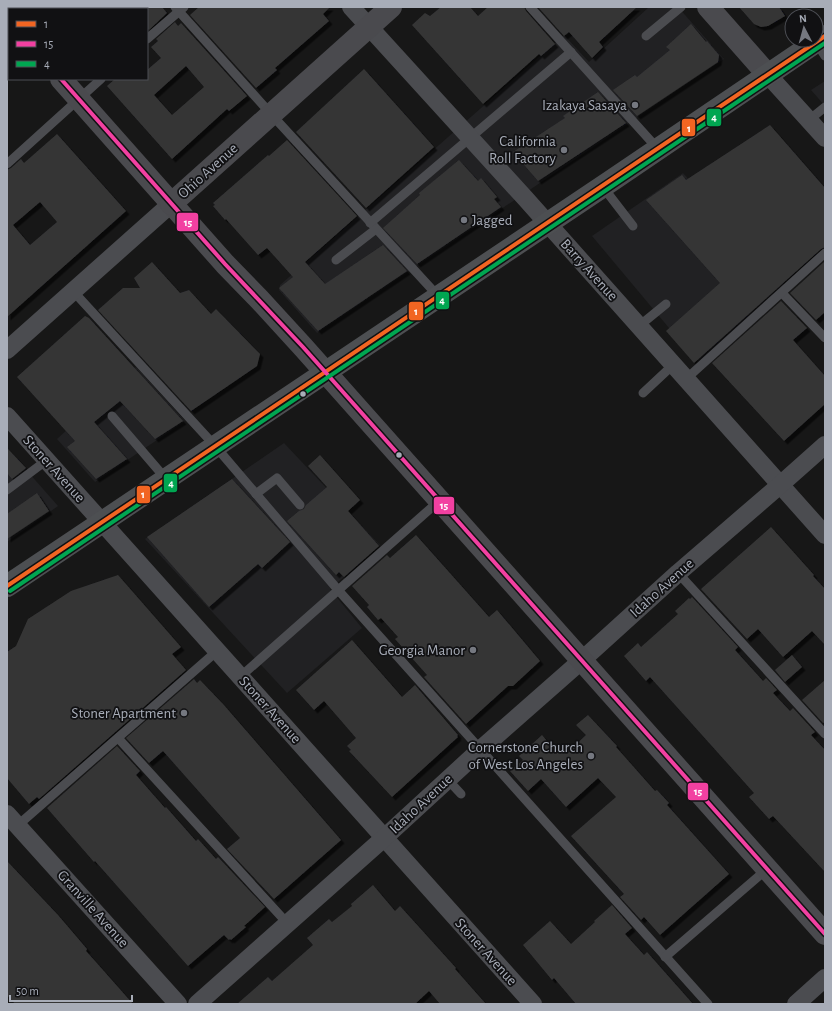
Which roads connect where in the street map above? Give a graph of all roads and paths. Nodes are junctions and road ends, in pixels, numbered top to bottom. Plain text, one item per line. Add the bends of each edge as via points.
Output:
1 (351, 7) edge
2 (391, 7) edge
3 (530, 7) edge
4 (681, 7) edge
5 (708, 7) edge
6 (179, 8) edge
7 (369, 27) junction
8 (646, 36) dead end
9 (148, 38) edge
10 (817, 48) edge
11 (571, 52) junction
12 (768, 75) junction
13 (61, 80) edge
14 (100, 80) edge
15 (78, 99) junction
16 (825, 107) edge
17 (271, 114) junction
18 (808, 120) junction
19 (471, 138) junction
20 (825, 138) edge
21 (658, 149) junction
22 (7, 164) edge
23 (603, 187) junction
24 (171, 204) junction
25 (547, 223) junction
26 (373, 226) junction
27 (633, 226) dead end
28 (825, 253) edge
29 (336, 260) dead end
30 (72, 292) junction
31 (782, 293) junction
32 (438, 296) junction
33 (666, 304) dead end
34 (639, 326) junction
35 (825, 338) edge
36 (7, 350) edge
37 (673, 365) junction
38 (325, 373) junction
39 (686, 379) junction
40 (643, 393) dead end
41 (112, 416) dead end
42 (10, 424) edge
43 (825, 444) edge
44 (216, 447) junction
45 (47, 460) junction
46 (166, 479) junction
47 (780, 485) junction
48 (8, 488) edge
49 (256, 494) junction
50 (439, 501) junction
51 (300, 505) dead end
52 (102, 522) junction
53 (825, 535) edge
54 (678, 573) junction
55 (7, 586) edge
56 (339, 591) junction
57 (217, 651) junction
58 (582, 661) junction
59 (240, 677) junction
60 (825, 734) edge
61 (118, 738) junction
62 (481, 749) junction
63 (448, 780) junction
64 (461, 794) dead end
65 (12, 820) edge
66 (384, 838) junction
67 (768, 869) junction
68 (288, 924) junction
69 (825, 934) edge
70 (665, 957) junction
71 (825, 978) edge
72 (178, 1004) edge
73 (197, 1004) edge
74 (533, 1004) edge
75 (708, 1004) edge
76 (796, 1004) edge

1 - 7 street, Barry Avenue
2 - 7 street, Ohio Avenue
3 - 11 lane
4 - 8 lane
5 - 12 street
6 - 9 lane
6 - 17 lane
7 - 17 street, Ohio Avenue
7 - 19 street, Barry Avenue
10 - 12 main road
11 - 19 lane
11 - 21 lane
12 - 18 street
12 - 21 main road
13 - 15 street
14 - 15 lane
15 - 22 lane
15 - 24 street
16 - 18 lane
17 - 24 street, Ohio Avenue
17 - 26 lane
18 - 20 street
19 - 25 street, Barry Avenue
19 - 26 lane
21 - 23 main road
23 - 25 main road
23 - 27 lane
24 - 30 street, Ohio Avenue
24 - 38 street
25 - 32 main road
25 - 34 street, Barry Avenue
26 - 29 lane
26 - 32 lane
28 - 31 lane
30 - 36 street, Ohio Avenue
30 - 44 lane
31 - 35 lane
31 - 39 lane
32 - 38 main road
33 - 34 lane
34 - 37 street, Barry Avenue
37 - 39 street, Barry Avenue
37 - 40 lane
38 - 44 main road
38 - 50 street
39 - 47 street, Barry Avenue
41 - 46 lane
42 - 45 street, Stoner Avenue
43 - 47 street, Idaho Avenue
44 - 46 main road
44 - 49 lane
45 - 48 lane
45 - 52 street, Stoner Avenue
46 - 52 main road
47 - 53 street, Barry Avenue
47 - 54 street, Idaho Avenue
49 - 51 lane via 277,478
49 - 56 lane
50 - 56 lane
50 - 58 street
52 - 55 main road
52 - 57 street, Stoner Avenue
54 - 58 street, Idaho Avenue
54 - 60 lane
56 - 59 lane
56 - 62 lane
57 - 59 street, Stoner Avenue
57 - 61 lane
58 - 62 street, Idaho Avenue
58 - 67 street
59 - 66 street, Stoner Avenue
61 - 65 lane
61 - 68 lane
62 - 63 street, Idaho Avenue
62 - 70 lane
63 - 64 lane
63 - 66 street, Idaho Avenue
65 - 72 street, Granville Avenue
66 - 68 street, Idaho Avenue
66 - 74 street, Stoner Avenue
67 - 69 street
67 - 70 lane
68 - 73 street, Idaho Avenue
70 - 75 lane
71 - 76 street

